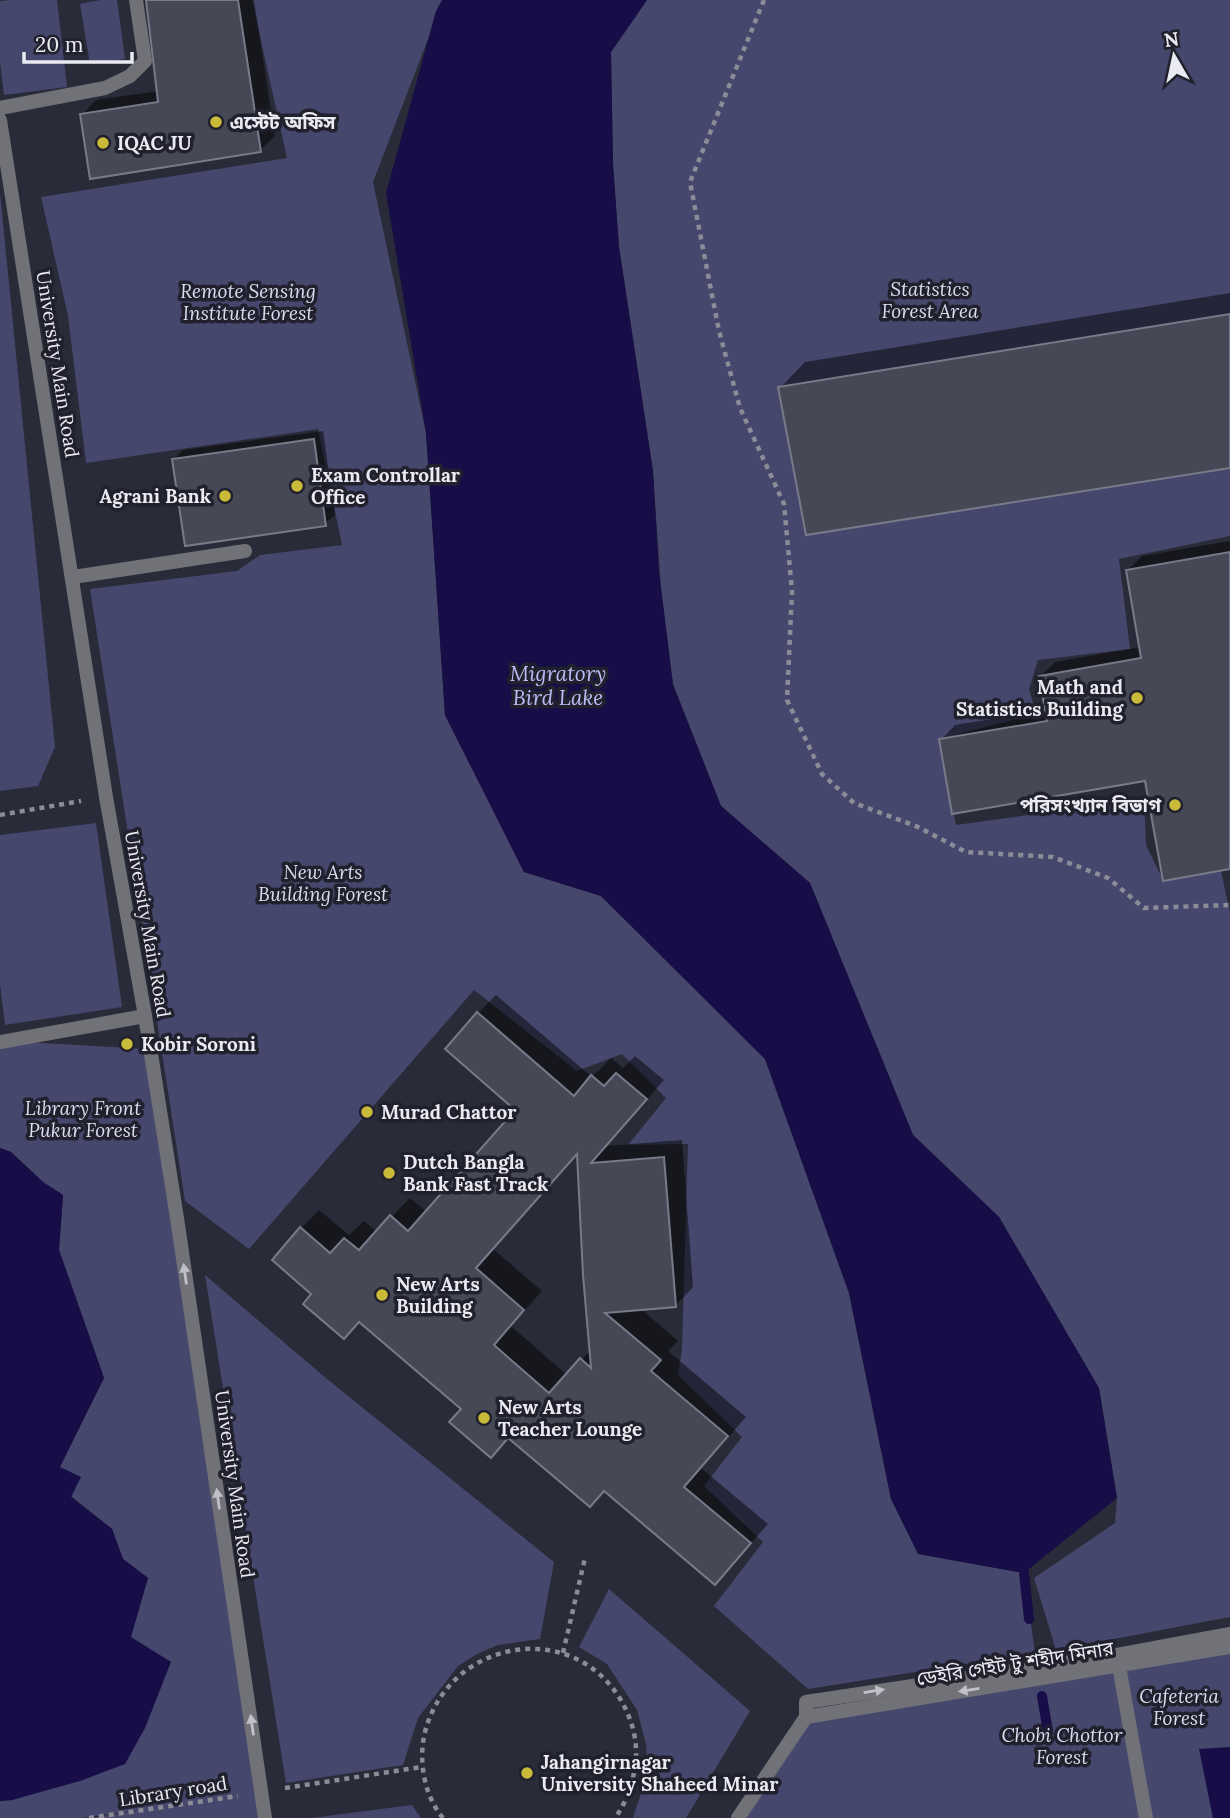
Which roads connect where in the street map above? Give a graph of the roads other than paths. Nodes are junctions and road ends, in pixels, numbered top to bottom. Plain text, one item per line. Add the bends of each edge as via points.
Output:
1 (136, 0) edge
2 (0, 108) edge
3 (0, 120) edge
4 (245, 551) dead end
5 (73, 578) junction
6 (145, 1016) junction
7 (0, 1042) edge
8 (1230, 1634) edge
9 (1230, 1647) edge
10 (1119, 1660) junction
11 (806, 1717) junction
12 (265, 1818) edge
13 (738, 1818) edge
14 (1146, 1818) edge

1 - 2 street via 145,61 130,76 106,88
3 - 5 street, University Main Road
4 - 5 street
5 - 6 street, University Main Road
6 - 7 street
12 -> 6 street, University Main Road
8 - 10 street
9 - 10 street, ডেইরি গেইট টু শহীদ মিনার
10 -> 11 street, ডেইরি গেইট টু শহীদ মিনার
11 -> 10 street via 806,1702
10 - 14 street
11 - 13 street

